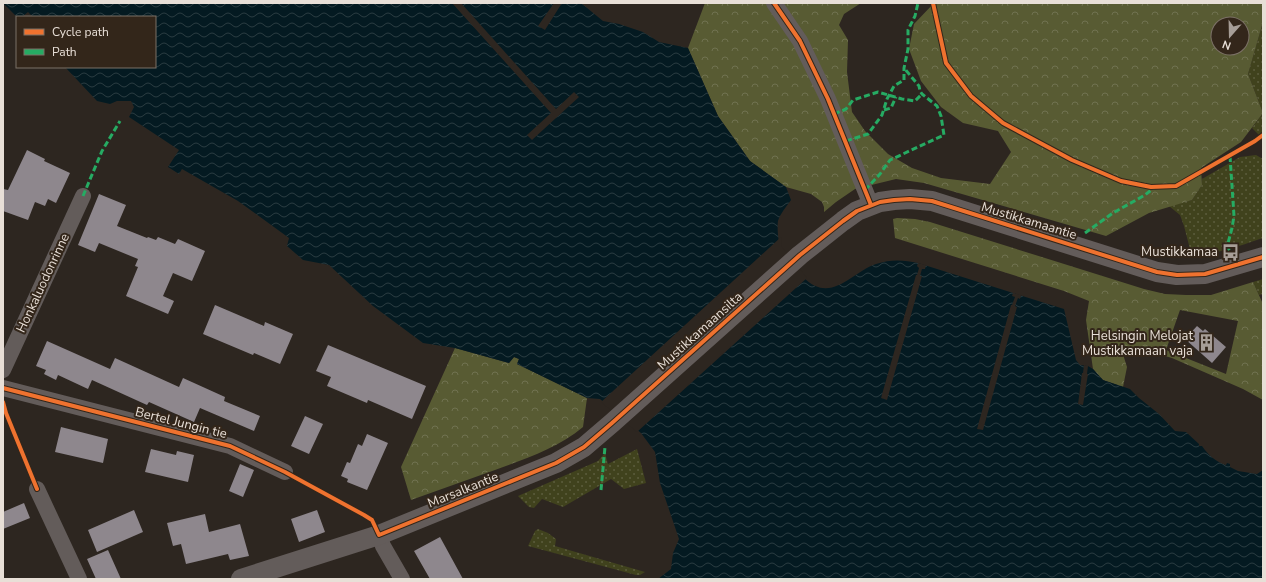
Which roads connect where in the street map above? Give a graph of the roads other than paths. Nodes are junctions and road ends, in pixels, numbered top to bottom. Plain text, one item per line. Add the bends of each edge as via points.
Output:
1 (774, 3) edge
2 (83, 196) dead end
3 (871, 205) junction
4 (800, 254) joint
5 (1263, 257) edge
6 (3, 370) edge
7 (3, 388) edge
8 (556, 463) joint
9 (284, 472) dead end
10 (37, 489) dead end
11 (378, 535) junction
12 (79, 579) edge
13 (241, 579) edge
14 (402, 579) edge

1 - 3 street via 800,41 828,98
2 - 6 street, Honkaluodonrinne
3 - 4 street, Mustikkamaantie via 857,211
3 - 5 street, Mustikkamaantie via 894,200 932,201 1157,272 1177,275 1204,274
4 - 8 street, Mustikkamaansilta via 584,447
7 - 9 street, Bertel Jungin tie via 230,446
8 - 11 street, Marsalkantie
10 - 12 street
11 - 13 street, Marsalkantie
11 - 14 street

